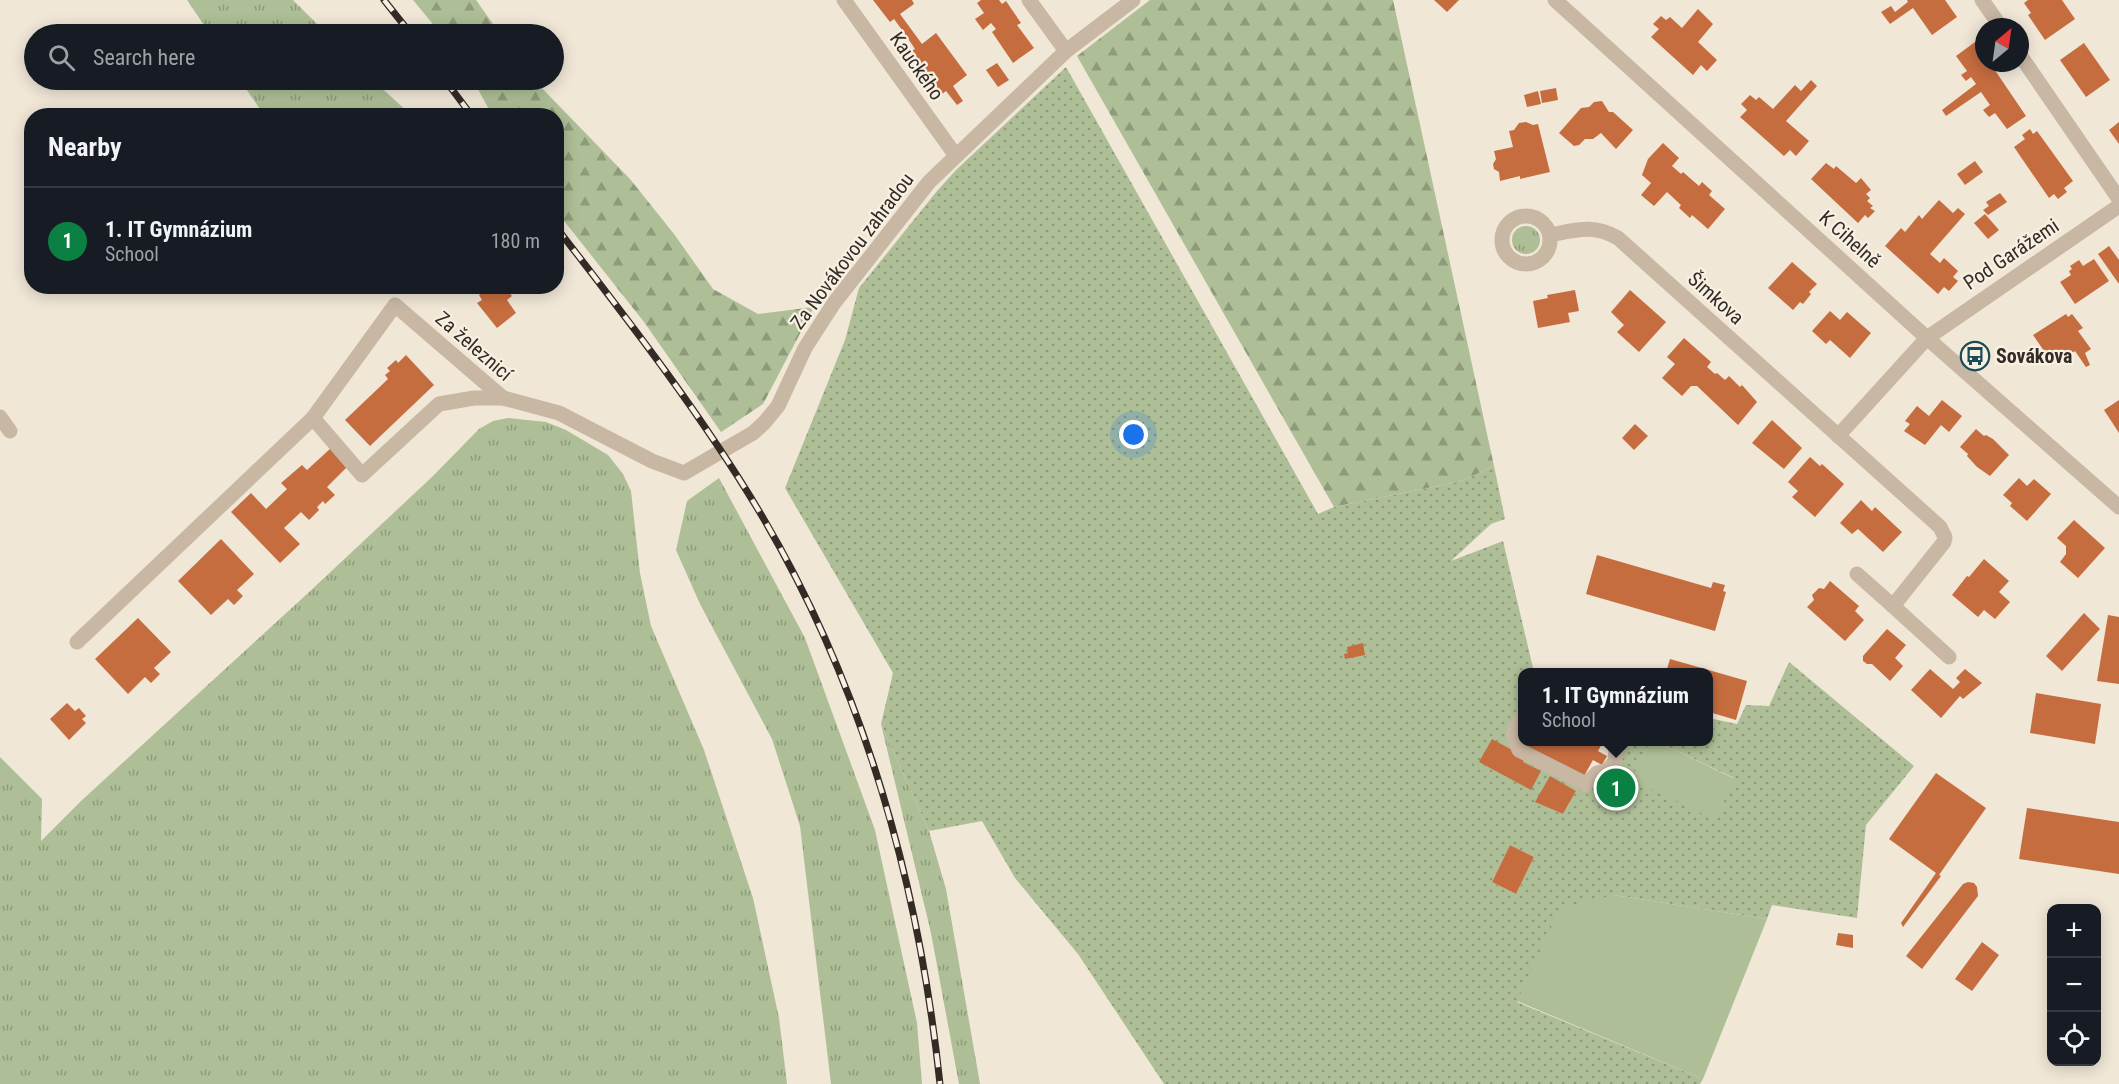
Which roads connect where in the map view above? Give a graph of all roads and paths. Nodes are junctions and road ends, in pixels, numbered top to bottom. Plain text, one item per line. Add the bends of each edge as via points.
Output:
1 (844, 0) edge
2 (1029, 0) edge
3 (1133, 0) edge
4 (1555, 0) edge
5 (1982, 0) edge
6 (1995, 18) edge
7 (1066, 51) junction
8 (2029, 68) edge
9 (956, 156) junction
10 (2119, 199) edge
11 (2119, 206) edge
12 (1550, 235) dead end
13 (1927, 338) junction
14 (503, 398) junction
15 (0, 417) edge
16 (313, 418) junction
17 (10, 431) dead end
18 (1838, 436) junction
19 (2115, 498) edge
20 (1857, 574) dead end
21 (1893, 606) junction
22 (77, 642) dead end
23 (1949, 657) dead end
24 (1518, 724) edge
25 (1617, 746) edge

1 - 9 street, Kauckého
2 - 7 street
3 - 7 street, Za Novákovou zahradou
4 - 13 street, K Cihelně
5 - 6 street
7 - 9 street, Za Novákovou zahradou
8 - 10 street
9 - 14 street, Za Novákovou zahradou via 919,194 834,303 805,348 778,406 764,423 684,473 652,461 559,413
11 - 13 street, Pod Garážemi
12 - 18 street, Šimkova via 1595,229 1618,238
13 - 18 street
13 - 19 street, K Cihelně
14 - 16 street, Za železnicí via 439,404 362,476
14 - 16 street, Za železnicí via 395,305
15 - 17 street
16 - 22 street, Za železnicí
18 - 21 street, Šimkova via 1940,527 1945,537
20 - 21 street
21 - 23 street
24 - 25 street via 1513,734 1519,750 1586,784 1597,773 1608,770 1615,761

